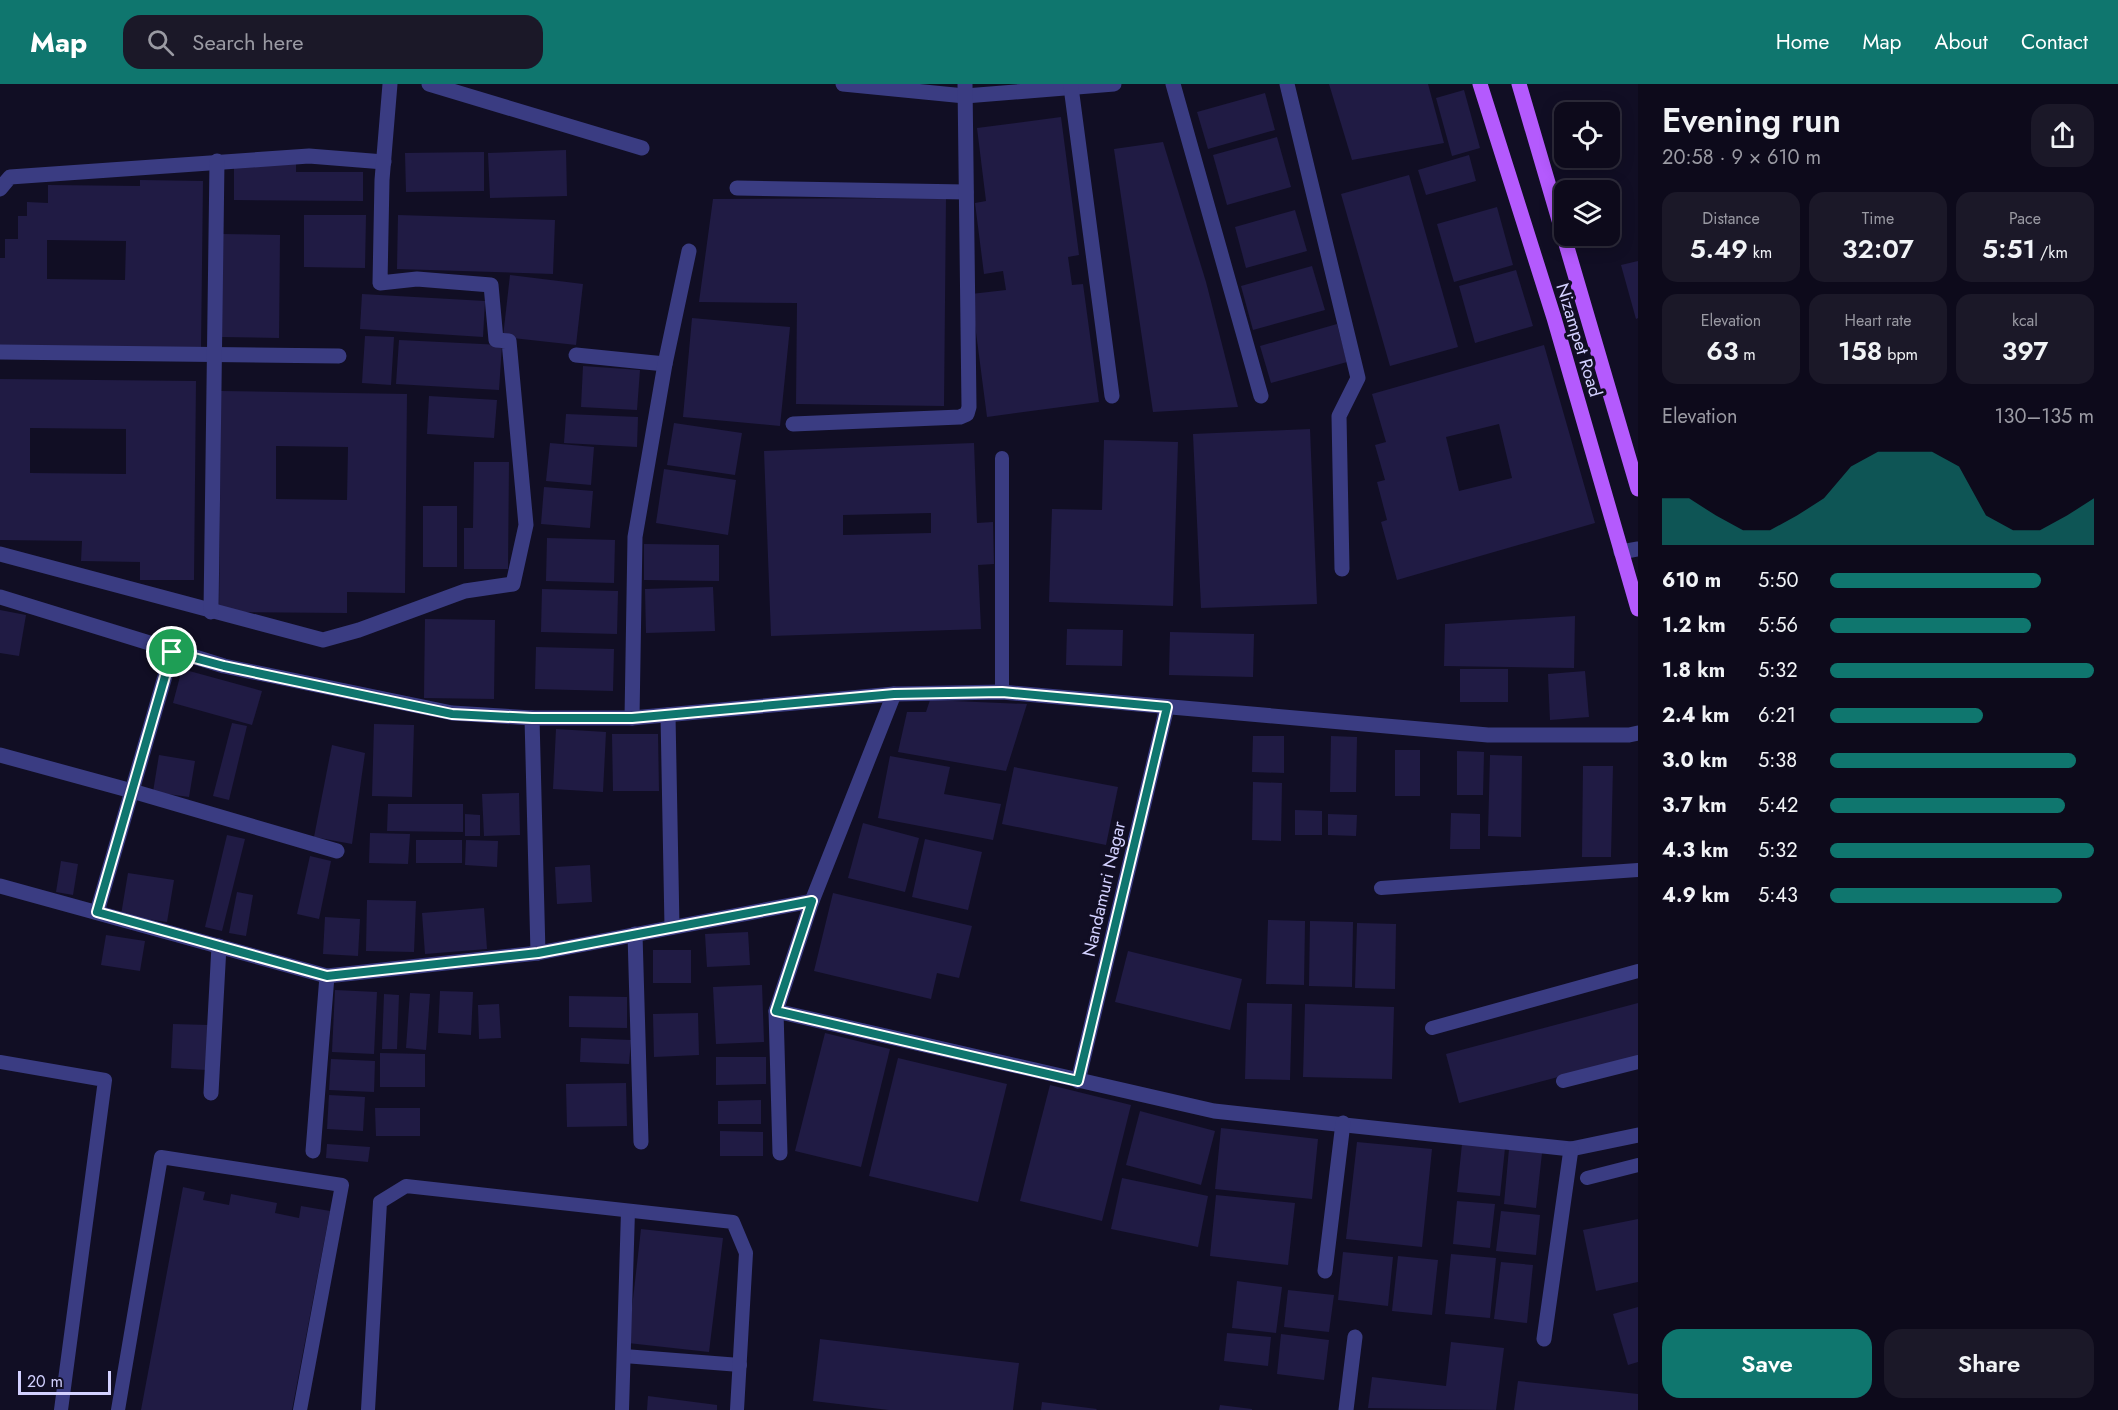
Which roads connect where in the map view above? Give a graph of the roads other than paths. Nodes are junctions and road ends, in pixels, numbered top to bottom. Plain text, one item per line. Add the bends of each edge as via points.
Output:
1 (390, 84) edge
2 (429, 84) edge
3 (843, 84) edge
4 (1114, 84) edge
5 (1173, 84) edge
6 (1287, 84) edge
7 (1480, 84) edge
8 (1519, 84) edge
9 (1071, 87) junction
10 (965, 90) edge
11 (642, 148) dead end
12 (217, 161) junction
13 (384, 162) junction
14 (737, 188) dead end
15 (0, 189) edge
16 (966, 192) junction
17 (689, 251) dead end
18 (0, 352) edge
19 (214, 354) junction
20 (576, 354) dead end
21 (339, 356) dead end
22 (665, 364) junction
23 (1112, 396) dead end
24 (1261, 396) dead end
25 (793, 424) dead end
26 (1002, 458) dead end
27 (1638, 489) edge
28 (1638, 549) edge
29 (1621, 552) junction
30 (0, 554) edge
31 (1342, 569) dead end
32 (0, 597) edge
33 (1638, 609) edge
34 (211, 612) junction
35 (172, 652) junction
36 (1002, 692) junction
37 (894, 694) junction
38 (1167, 707) junction
39 (668, 715) junction
40 (532, 718) junction
41 (632, 718) junction
42 (1638, 733) edge
43 (0, 756) edge
44 (132, 790) junction
45 (337, 851) dead end
46 (1638, 870) edge
47 (0, 886) edge
48 (1382, 888) dead end
49 (812, 901) junction
50 (97, 912) junction
51 (672, 927) junction
52 (635, 934) junction
53 (219, 946) junction
54 (538, 953) junction
55 (1638, 971) edge
56 (327, 976) junction
57 (776, 1011) junction
58 (1432, 1028) dead end
59 (0, 1062) edge
60 (1638, 1062) edge
61 (1078, 1081) junction
62 (1563, 1081) dead end
63 (211, 1093) dead end
64 (1342, 1123) junction
65 (1638, 1135) edge
66 (641, 1142) dead end
67 (1571, 1149) junction
68 (313, 1150) dead end
69 (780, 1153) dead end
70 (1638, 1164) edge
71 (1587, 1178) dead end
72 (628, 1211) junction
73 (1325, 1271) dead end
74 (1355, 1337) dead end
75 (1544, 1339) dead end
76 (624, 1356) junction
77 (740, 1365) junction
78 (61, 1410) edge
79 (118, 1410) edge
80 (300, 1410) edge
81 (368, 1410) edge
82 (622, 1410) edge
83 (737, 1410) edge
84 (1346, 1410) edge

1 - 13 street
2 - 11 street
3 - 10 street
4 - 9 street
5 - 24 street
6 - 31 street via 1358,378 1339,416
7 - 29 main road, Nizampet Road via 1554,318
8 - 27 main road, Nizampet Road
9 - 10 street
9 - 23 street
10 - 16 street
12 - 13 street via 309,156
12 - 15 street via 10,177
12 - 19 street
13 - 34 street via 380,283 417,279 492,285 496,340 509,341 526,525 513,584 465,591 323,640
14 - 16 street
16 - 25 street via 967,414
17 - 22 street
18 - 19 street
19 - 21 street
19 - 34 street
20 - 22 street
22 - 41 street via 635,537
26 - 36 lane
28 - 29 street
29 - 33 main road, Nizampet Road
30 - 34 street
32 - 35 street
35 - 40 street via 452,714
35 - 44 street
36 - 37 street
36 - 38 street
37 - 39 street
37 - 49 street
38 - 42 street via 1488,735
38 - 61 street, Nandamuri Nagar
39 - 41 street
39 - 51 street
40 - 41 street
40 - 54 street
43 - 44 street
44 - 45 street
44 - 50 street
46 - 48 lane
47 - 50 street
49 - 51 street
49 - 57 street
50 - 53 street
51 - 52 street
52 - 54 street
52 - 66 street
53 - 56 street
53 - 63 street
54 - 56 street
55 - 58 lane
56 - 68 street
57 - 61 street
57 - 69 street
59 - 78 lane via 105,1080
60 - 62 lane
61 - 64 street via 1214,1112
64 - 67 street
64 - 73 street
65 - 67 street
67 - 75 street
70 - 71 lane
72 - 76 lane
72 - 77 lane via 733,1222 746,1253
72 - 81 lane via 406,1186 380,1202
74 - 84 street
76 - 77 lane
76 - 82 lane
77 - 83 lane
79 - 80 lane via 161,1157 342,1185

